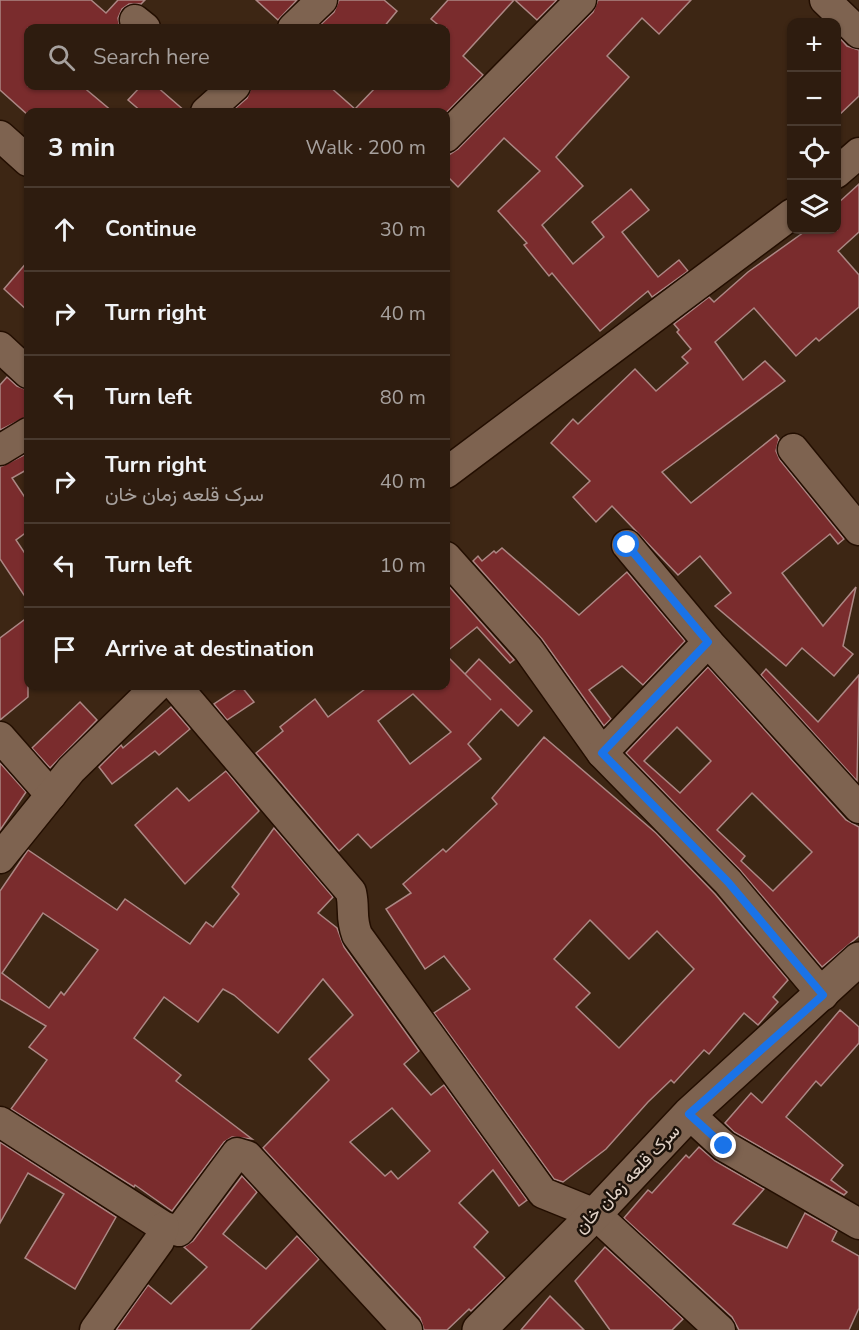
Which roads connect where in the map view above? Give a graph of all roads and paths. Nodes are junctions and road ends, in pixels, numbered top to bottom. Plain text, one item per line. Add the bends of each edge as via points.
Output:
1 (322, 0) edge
2 (581, 0) edge
3 (825, 0) edge
4 (297, 24) edge
5 (859, 33) edge
6 (450, 133) edge
7 (0, 136) edge
8 (859, 153) edge
9 (24, 157) edge
10 (841, 169) edge
11 (787, 218) edge
12 (0, 347) edge
13 (24, 369) edge
14 (24, 435) edge
15 (793, 449) dead end
16 (0, 450) edge
17 (450, 470) edge
18 (859, 530) edge
19 (627, 545) dead end
20 (450, 561) edge
21 (708, 642) junction
22 (153, 690) edge
23 (179, 690) edge
24 (0, 737) edge
25 (602, 753) junction
26 (51, 795) junction
27 (859, 808) edge
28 (0, 858) edge
29 (859, 959) edge
30 (823, 995) junction
31 (689, 1114) junction
32 (0, 1122) edge
33 (595, 1214) junction
34 (859, 1224) edge
35 (165, 1227) junction
36 (95, 1330) edge
37 (407, 1330) edge
38 (479, 1330) edge
39 (720, 1330) edge

1 - 4 street
2 - 6 street
3 - 5 street
7 - 9 street
8 - 10 street
11 - 17 street
12 - 13 street
14 - 16 street
15 - 18 street
19 - 21 street
20 - 25 street via 528,649
21 - 25 street
21 - 27 street
22 - 26 street via 71,770
23 - 33 street via 351,892 351,919 357,935 543,1193
24 - 26 street
25 - 30 street via 728,882
26 - 28 street
29 - 30 street, سرک قلعه زمان خان
30 - 31 street, سرک قلعه زمان خان
31 - 33 street, سرک قلعه زمان خان
31 - 34 street via 724,1146
32 - 35 street
33 - 38 street, سرک قلعه زمان خان
33 - 39 street
35 - 36 street
35 - 37 street via 179,1231 237,1153 247,1156

